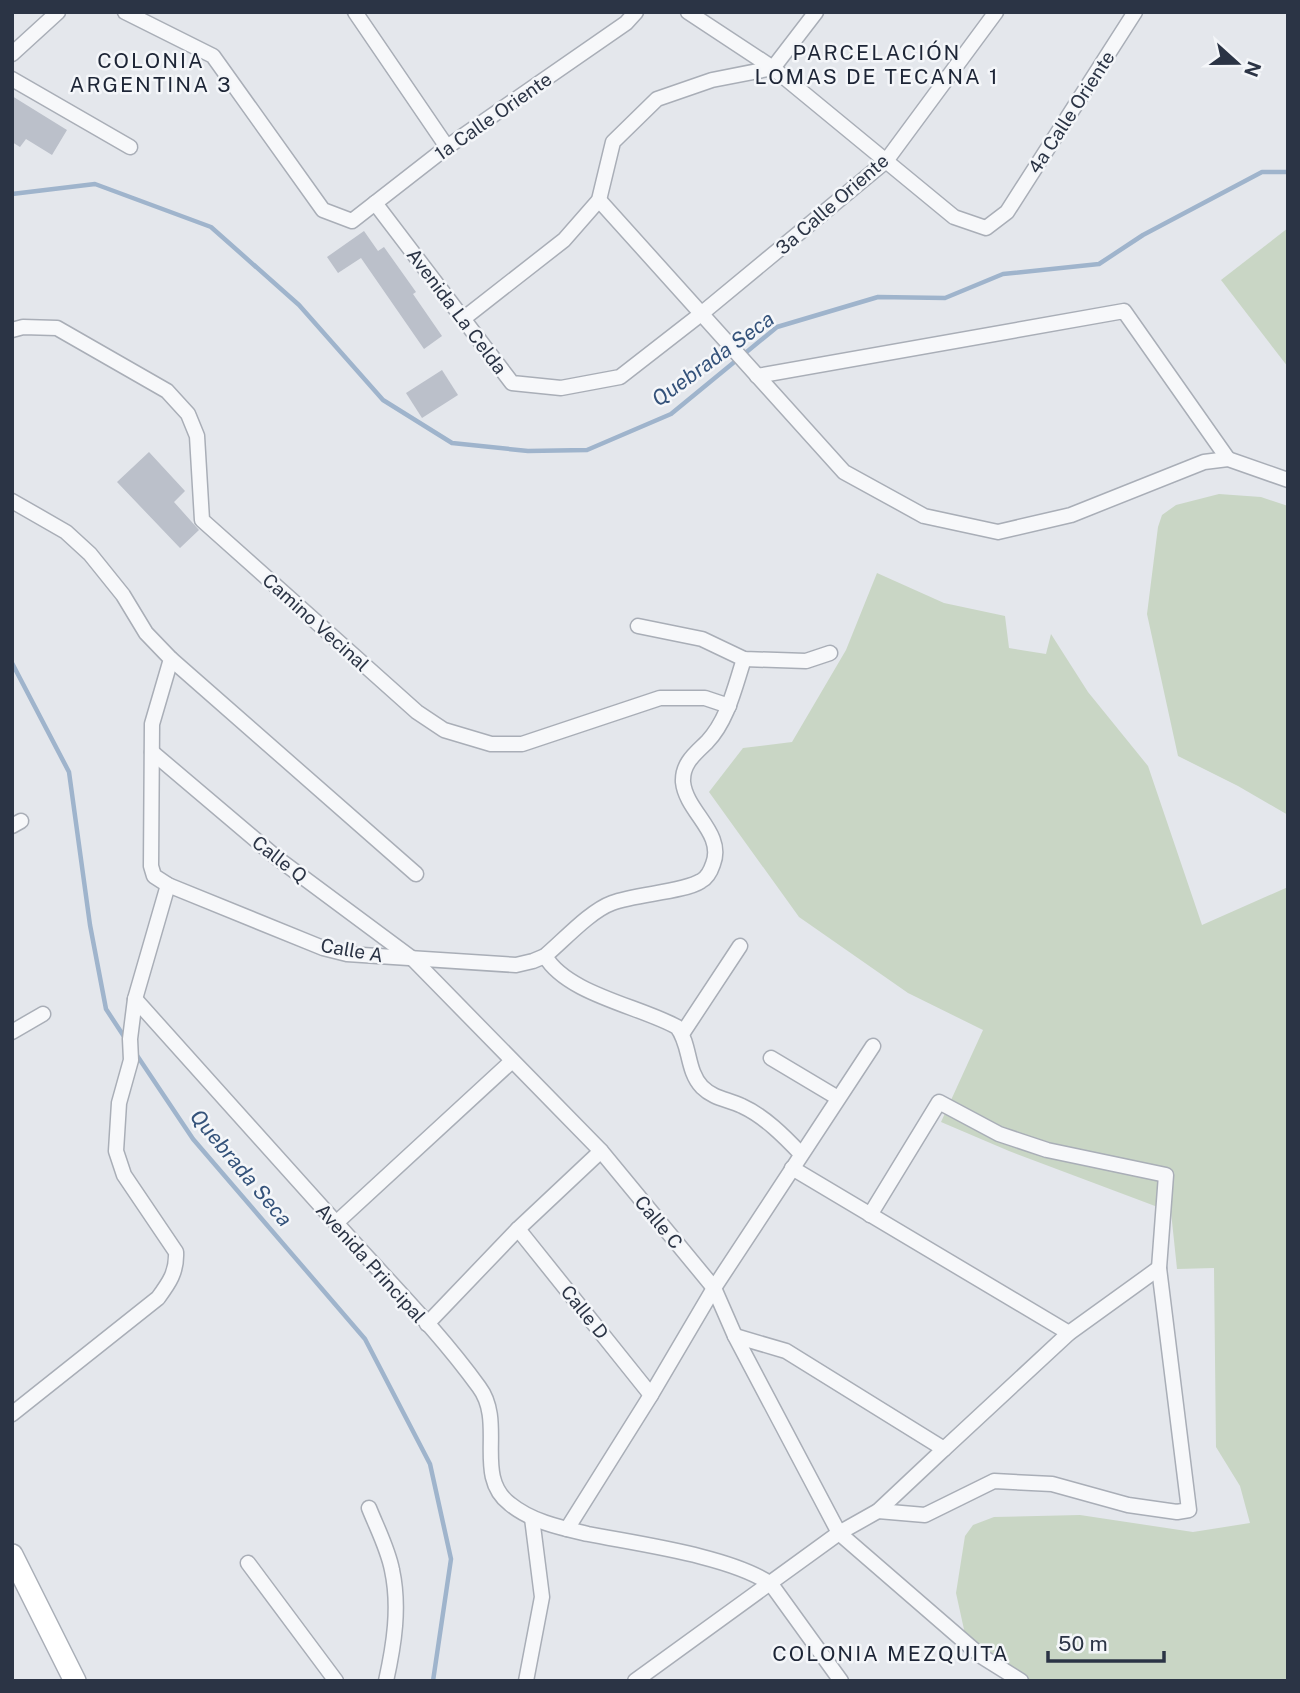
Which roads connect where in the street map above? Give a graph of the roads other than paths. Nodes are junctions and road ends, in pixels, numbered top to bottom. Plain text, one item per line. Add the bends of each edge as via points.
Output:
1 (58, 12) edge
2 (125, 12) edge
3 (355, 12) edge
4 (636, 12) edge
5 (688, 12) edge
6 (816, 12) edge
7 (996, 12) edge
8 (1135, 12) edge
9 (12, 54) edge
10 (774, 68) junction
11 (12, 79) edge
12 (447, 146) junction
13 (130, 147) dead end
14 (886, 161) junction
15 (599, 200) junction
16 (375, 203) junction
17 (701, 314) junction
18 (463, 319) junction
19 (12, 330) edge
20 (757, 376) junction
21 (1228, 459) junction
22 (1288, 480) edge
23 (12, 501) edge
24 (638, 626) dead end
25 (830, 653) dead end
26 (171, 659) junction
27 (744, 659) junction
28 (729, 706) junction
29 (152, 752) junction
30 (416, 874) dead end
31 (168, 885) junction
32 (740, 946) dead end
33 (545, 956) junction
34 (413, 959) junction
35 (135, 999) junction
36 (43, 1014) dead end
37 (12, 1032) edge
38 (682, 1034) junction
39 (873, 1046) dead end
40 (771, 1058) dead end
41 (512, 1061) junction
42 (838, 1098) junction
43 (601, 1151) junction
44 (801, 1154) junction
45 (792, 1168) junction
46 (870, 1215) junction
47 (336, 1223) junction
48 (518, 1229) junction
49 (1159, 1268) junction
50 (714, 1288) junction
51 (426, 1324) junction
52 (1069, 1333) junction
53 (735, 1336) junction
54 (651, 1395) junction
55 (12, 1415) edge
56 (944, 1449) junction
57 (369, 1508) dead end
58 (878, 1511) junction
59 (532, 1518) junction
60 (566, 1529) junction
61 (839, 1533) junction
62 (12, 1555) edge
63 (248, 1563) dead end
64 (771, 1584) junction
65 (75, 1681) edge
66 (336, 1681) edge
67 (386, 1681) edge
68 (526, 1681) edge
69 (635, 1681) edge
70 (841, 1681) edge
71 (1021, 1681) edge

1 - 9 street
2 - 16 street, 1a Calle Oriente via 212,56 323,210 352,221
3 - 12 street
4 - 12 street, 1a Calle Oriente
5 - 10 street
6 - 10 street
7 - 14 street, 3a Calle Oriente
8 - 14 street, 4a Calle Oriente via 1007,212 986,228 954,217
10 - 14 street
10 - 15 street via 712,80 657,99 613,142
11 - 13 street
12 - 16 street, 1a Calle Oriente
14 - 17 street, 3a Calle Oriente
15 - 17 street
15 - 18 street via 564,240
16 - 18 street, Avenida La Celda
17 - 18 street, Avenida La Celda via 620,377 561,388 512,383
17 - 20 street
19 - 28 street, Camino Vecinal via 57,328 167,391 188,414 197,436 202,520 416,712 444,730 491,744 522,744 660,698 705,698
20 - 21 street via 844,472 924,516 998,533 1071,515 1204,462
20 - 21 street via 1124,312
21 - 22 street
23 - 26 street via 66,532 90,554 146,633
24 - 27 street via 702,639
25 - 27 street via 806,661
26 - 29 street via 152,724
26 - 30 street
27 - 28 street
28 - 33 street via 709,740 688,762 683,780 714,841 716,856 711,870 693,885 610,903
29 - 31 street via 151,866 154,876
29 - 34 street, Calle Q via 277,858
31 - 34 street, Calle A via 323,948
31 - 35 street
32 - 38 street
33 - 34 street, Calle A via 516,965
33 - 38 street via 561,976 664,1020
34 - 41 street, Calle C
35 - 47 street, Avenida Principal
35 - 55 street via 131,1060 119,1103 117,1151 124,1175 176,1252 177,1267 158,1298
36 - 37 street
38 - 44 street via 702,1087 721,1100 743,1106 783,1134
39 - 42 street
40 - 42 street
41 - 43 street, Calle C
41 - 47 street
42 - 44 street
43 - 48 street
43 - 50 street, Calle C
44 - 45 street
45 - 46 street
45 - 50 street
46 - 49 street via 939,1102 999,1134 1048,1150 1166,1175
46 - 52 street
47 - 51 street, Avenida Principal
48 - 51 street
48 - 54 street, Calle D
49 - 52 street
49 - 58 street via 1189,1510 1128,1505 1052,1484 994,1481 925,1515
50 - 53 street, Calle C
50 - 54 street
51 - 59 street, Avenida Principal via 489,1403 491,1471 497,1491
52 - 56 street
53 - 56 street via 786,1351
53 - 61 street, Calle C
54 - 60 street
56 - 58 street
57 - 67 street via 392,1569 396,1597
58 - 61 street
59 - 60 street, Avenida Principal
59 - 68 street via 542,1597
60 - 64 street, Avenida Principal via 704,1559 758,1575
61 - 64 street
61 - 71 street via 981,1656
62 - 65 main road
63 - 66 street
64 - 69 street
64 - 70 street, Avenida Principal

